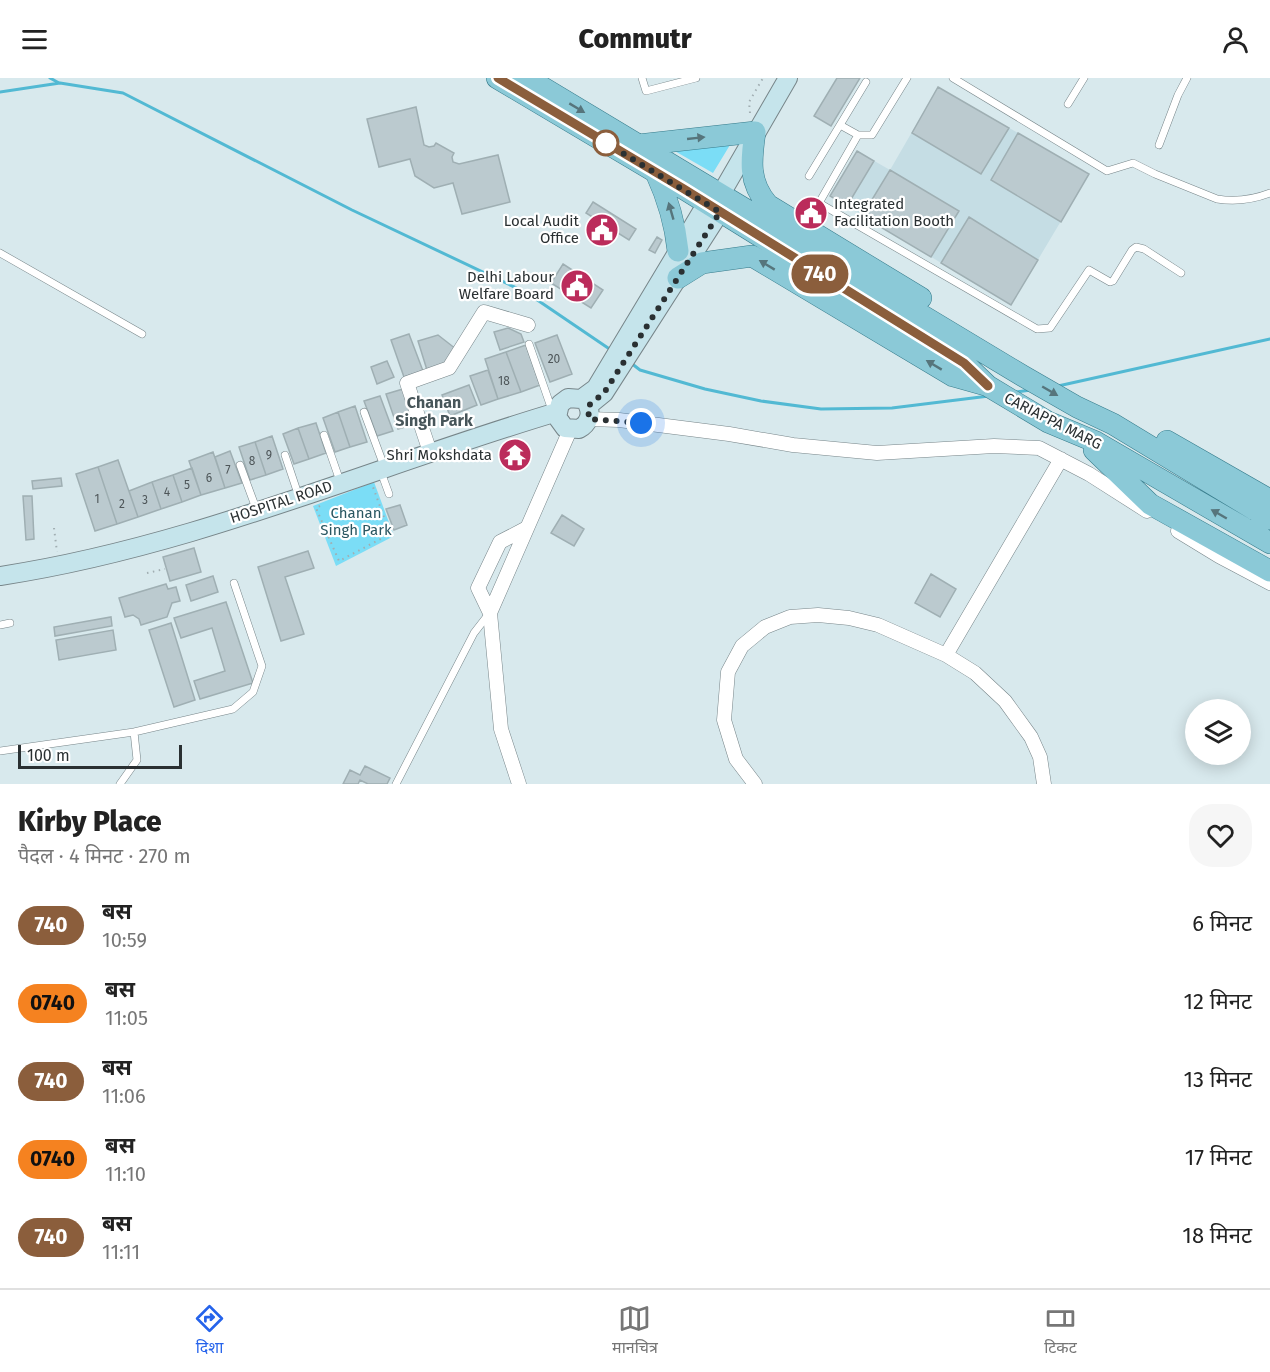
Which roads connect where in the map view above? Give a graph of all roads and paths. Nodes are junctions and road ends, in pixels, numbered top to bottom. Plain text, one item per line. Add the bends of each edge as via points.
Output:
1 (497, 78) edge
2 (527, 78) edge
3 (642, 78) edge
4 (696, 78) edge
5 (762, 78) edge
6 (788, 78) edge
7 (907, 78) edge
8 (953, 78) edge
9 (1084, 78) edge
10 (1187, 78) edge
11 (866, 82) dead end
12 (1068, 104) dead end
13 (840, 125) junction
14 (753, 126) junction
15 (858, 135) junction
16 (638, 145) junction
17 (1159, 145) dead end
18 (656, 173) junction
19 (810, 176) dead end
20 (1268, 196) edge
21 (718, 198) junction
22 (678, 251) junction
23 (0, 253) edge
24 (1181, 273) dead end
25 (678, 278) junction
26 (528, 325) dead end
27 (142, 334) dead end
28 (631, 340) junction
29 (529, 344) dead end
30 (1023, 376) junction
31 (988, 386) junction
32 (586, 408) junction
33 (364, 412) dead end
34 (555, 413) junction
35 (1113, 424) junction
36 (570, 430) junction
37 (1077, 434) junction
38 (324, 435) dead end
39 (430, 452) junction
40 (285, 455) dead end
41 (1061, 459) junction
42 (240, 465) dead end
43 (382, 469) junction
44 (341, 483) junction
45 (374, 487) dead end
46 (388, 494) dead end
47 (299, 497) junction
48 (1270, 500) edge
49 (320, 507) dead end
50 (257, 511) junction
51 (1270, 519) edge
52 (54, 528) dead end
53 (525, 530) junction
54 (1270, 543) edge
55 (59, 567) junction
56 (165, 569) dead end
57 (1270, 571) edge
58 (147, 573) dead end
59 (0, 576) edge
60 (234, 583) dead end
61 (1270, 583) edge
62 (490, 613) junction
63 (10, 623) dead end
64 (0, 625) edge
65 (946, 655) junction
66 (134, 732) junction
67 (0, 751) edge
68 (120, 784) edge
69 (396, 784) edge
70 (519, 784) edge
71 (755, 784) edge
72 (1044, 784) edge

1 - 18 main road, CARIAPPA MARG
2 -> 16 main road, CARIAPPA MARG
3 - 4 lane via 646,91
5 - 14 path via 749,102
6 - 14 street
7 - 15 lane via 872,135
8 - 20 lane via 1107,171 1133,163 1217,199 1240,201
9 - 12 lane
10 - 17 lane
11 - 13 lane
13 - 15 lane
13 - 19 lane
16 -> 14 main road
14 - 21 street
14 - 30 main road via 752,173 757,190 768,205 991,340
15 - 24 lane via 819,203 1036,329 1050,328 1089,270 1113,281 1136,248 1144,249
16 - 21 main road, CARIAPPA MARG
18 - 21 main road, CARIAPPA MARG
22 -> 18 main road via 672,211
21 - 22 street
21 - 25 street
21 - 30 main road, CARIAPPA MARG
21 - 31 main road, CARIAPPA MARG via 964,363
22 - 28 street
23 - 27 lane
25 - 28 street
31 -> 25 main road via 953,376 752,256 702,263
26 - 39 street via 484,312 449,368 407,383
28 - 32 street via 606,380 604,393
29 - 34 lane
30 -> 35 main road, CARIAPPA MARG
31 - 37 main road, CARIAPPA MARG via 1048,422
32 - 34 street via 568,398
32 - 36 street via 579,429
32 - 41 street via 619,420 793,445 878,453 994,446 1039,448
33 - 43 lane
34 - 36 street
34 - 39 street, HOSPITAL ROAD
35 - 48 main road via 1137,426 1154,434
35 - 51 main road, CARIAPPA MARG
36 - 53 street
54 -> 37 main road, CARIAPPA MARG
37 - 57 main road via 1150,504
38 - 44 lane
39 - 43 street, HOSPITAL ROAD
40 - 47 lane
41 - 61 street
41 - 65 street
42 - 50 lane
43 - 44 street, HOSPITAL ROAD
43 - 46 lane
44 - 47 street, HOSPITAL ROAD
45 - 49 path via 390,534 339,561 316,508
47 - 50 street, HOSPITAL ROAD
50 - 55 street, HOSPITAL ROAD
52 - 55 path
53 - 62 street
53 - 62 street via 500,542 478,588
55 - 59 street, HOSPITAL ROAD
56 - 58 path
60 - 66 lane via 262,666 253,692 233,709
62 - 69 lane via 474,633
62 - 70 street via 501,729
63 - 64 lane
65 - 71 street via 878,625 849,618 790,617 765,627 742,646 728,672 724,720 736,759
65 - 72 street via 975,673 1005,701 1031,737 1040,758
66 - 67 lane
66 - 68 lane via 137,760

